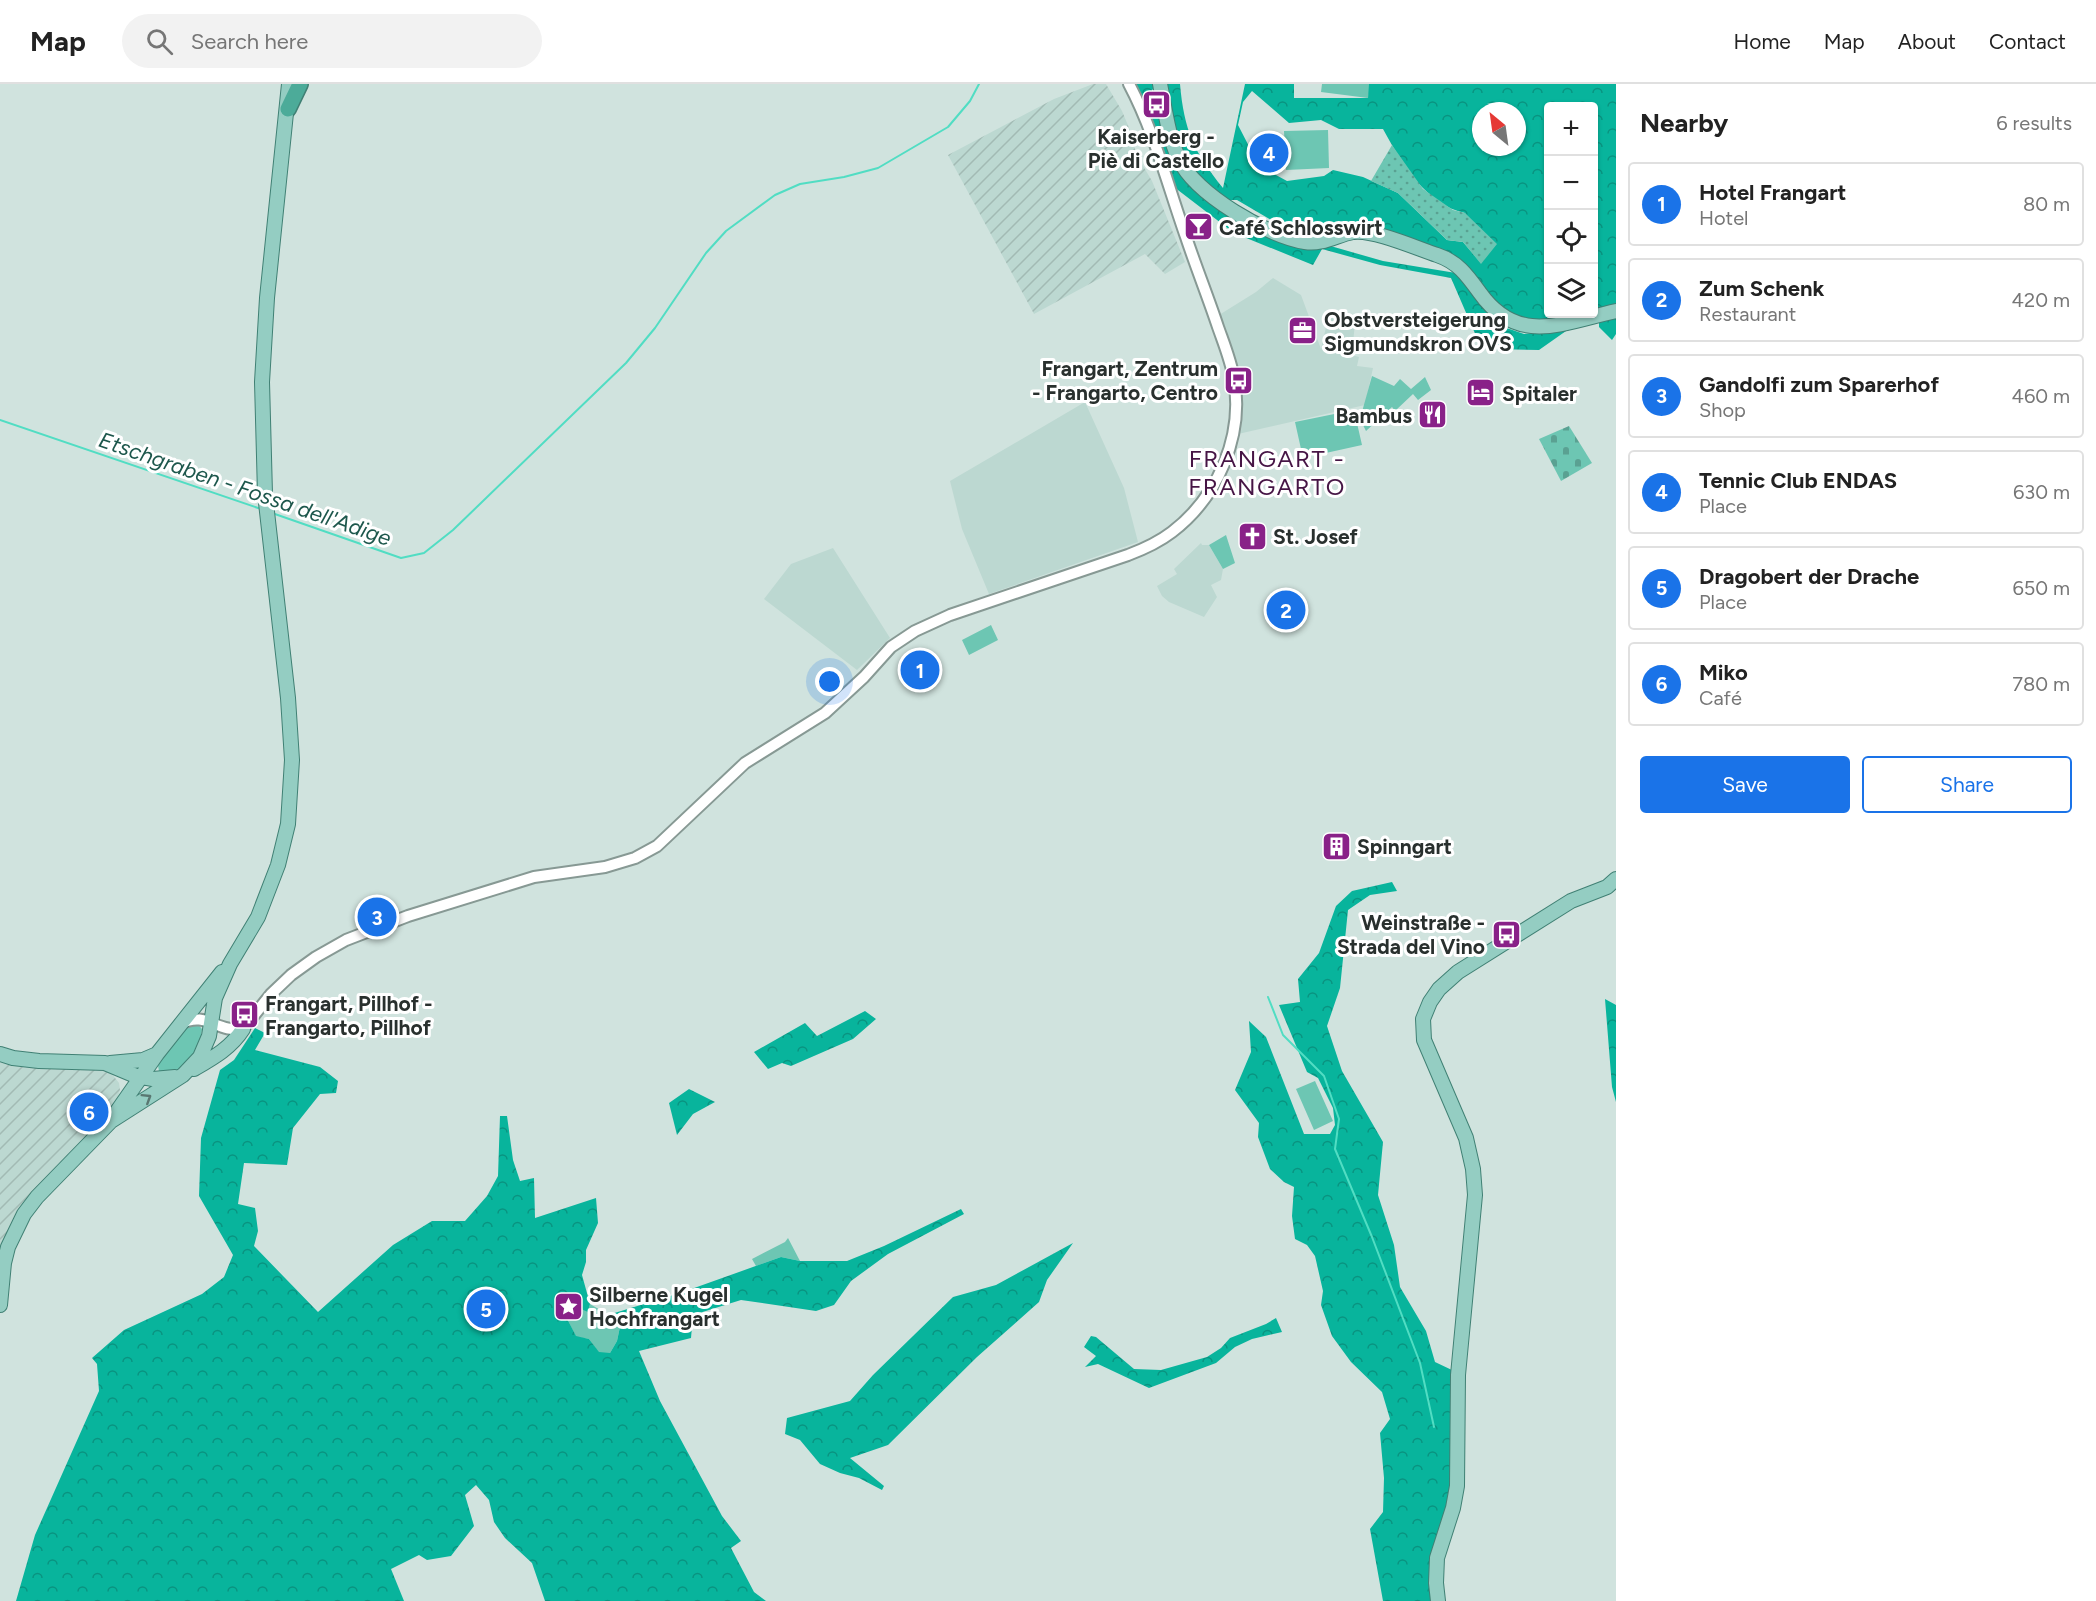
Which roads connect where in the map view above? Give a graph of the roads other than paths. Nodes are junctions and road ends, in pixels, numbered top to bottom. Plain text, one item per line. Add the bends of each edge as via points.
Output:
1 (289, 84) edge
2 (300, 84) edge
3 (1129, 84) edge
4 (1160, 84) edge
5 (288, 109) junction
6 (1616, 311) edge
7 (1616, 879) edge
8 (230, 964) junction
9 (212, 1023) junction
10 (180, 1024) junction
11 (243, 1029) junction
12 (0, 1054) edge
13 (157, 1054) junction
14 (108, 1065) junction
15 (186, 1072) junction
16 (147, 1075) junction
17 (121, 1105) junction
18 (111, 1121) junction
19 (0, 1305) edge
20 (1438, 1601) edge

1 - 5 main road
2 - 5 highway
3 - 11 street via 1164,172 1234,381 1235,425 1227,455 1212,487 1186,520 1128,555 950,615 915,631 891,647 825,713 745,763 652,849 605,867 506,885 346,940 291,975
4 - 6 main road via 1172,142 1187,173 1202,189 1262,228 1306,243 1353,232 1370,233 1442,257 1460,267 1497,313 1520,325 1547,327
5 - 8 main road via 262,392 264,494 292,760 288,824 258,918
7 - 20 main road via 1607,887 1571,901 1458,972 1439,989 1423,1019 1424,1040 1466,1138 1475,1195 1458,1375 1457,1486 1437,1558
8 - 9 main road via 215,998
8 - 10 main road
9 - 10 street via 198,1018
9 - 11 street
9 - 15 main road via 206,1047
10 - 13 main road
11 - 15 main road via 222,1052
12 - 14 main road via 39,1061
13 - 14 main road
13 - 16 main road
14 - 16 main road
14 - 17 main road via 122,1083
15 - 16 main road
18 -> 15 main road
16 - 17 main road
17 - 18 main road
18 - 19 main road via 48,1183 24,1214 4,1263

